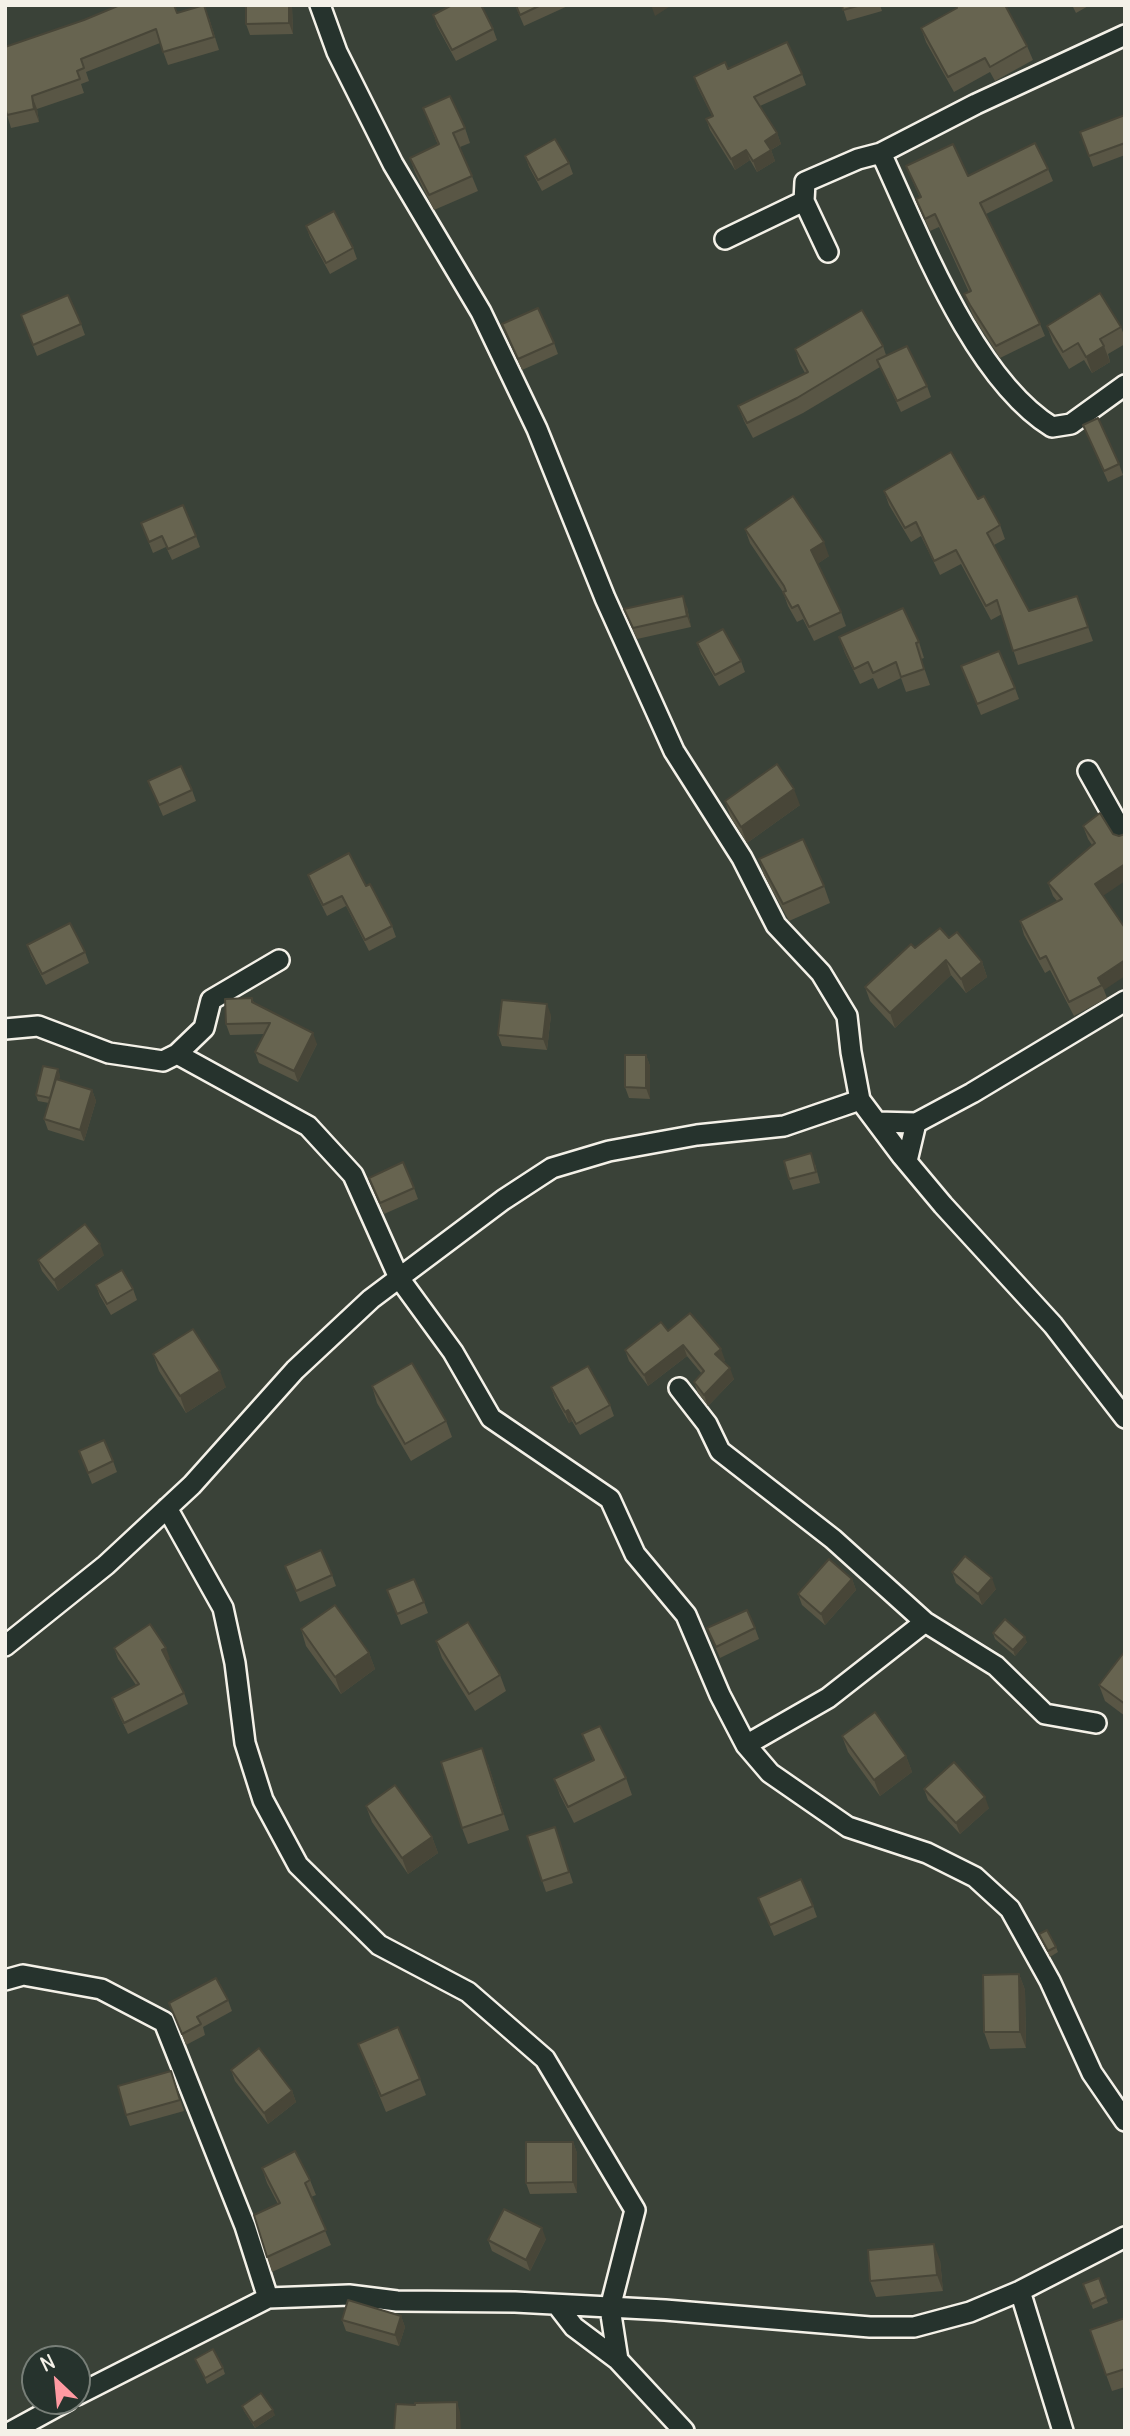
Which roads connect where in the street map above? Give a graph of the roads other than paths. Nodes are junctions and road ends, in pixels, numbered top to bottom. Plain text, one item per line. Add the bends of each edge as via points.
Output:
1 (320, 5) edge
2 (1125, 35) edge
3 (881, 153) junction
4 (804, 201) junction
5 (725, 239) dead end
6 (828, 252) dead end
7 (1125, 385) edge
8 (1088, 771) dead end
9 (1125, 837) edge
10 (279, 960) dead end
11 (1125, 1001) edge
12 (5, 1029) edge
13 (177, 1054) junction
14 (860, 1100) junction
15 (877, 1122) junction
16 (916, 1123) junction
17 (907, 1161) junction
18 (399, 1278) junction
19 (679, 1388) dead end
20 (1125, 1418) edge
21 (167, 1508) junction
22 (925, 1622) junction
23 (5, 1646) edge
24 (1097, 1723) dead end
25 (746, 1745) junction
26 (5, 1980) edge
27 (1125, 2121) edge
28 (1125, 2237) edge
29 (1020, 2291) junction
30 (268, 2298) junction
31 (557, 2305) junction
32 (610, 2308) junction
33 (618, 2360) junction
34 (91, 2388) edge
35 (41, 2415) edge
36 (12, 2431) edge
37 (684, 2431) edge
38 (1063, 2431) edge

1 - 14 street via 337,52 393,164 481,312 526,405 674,751 742,858 776,925 821,973 847,1016
2 - 3 street
3 - 4 street via 805,183
3 - 7 street via 985,361 1035,417 1052,427 1071,424
4 - 5 street
4 - 6 street
8 - 9 street
10 - 13 street via 211,1000 204,1028
11 - 16 street
12 - 13 street via 38,1027 109,1052 163,1061
13 - 18 street via 308,1126 352,1175
14 - 15 street
14 - 18 street via 784,1126 697,1135 609,1151 552,1168
15 - 16 street
15 - 17 street
16 - 17 street
17 - 20 street via 1053,1325
18 - 21 street via 295,1370
18 - 25 street via 453,1352 491,1418 610,1499 635,1554 686,1615
19 - 22 street via 707,1423 720,1451 833,1539
21 - 23 street via 106,1565
21 - 32 street via 223,1608 245,1743 264,1800 298,1865 379,1945 468,1992 545,2059 635,2210
22 - 24 street via 996,1666 1045,1714
22 - 25 street via 828,1698
25 - 27 street via 770,1773 848,1827 939,1859 975,1877 1010,1909 1092,2073
26 - 30 street via 23,1975 101,1989 164,2022 245,2226
28 - 29 street
29 - 32 street via 970,2312 914,2327
29 - 38 street
30 - 31 street via 349,2295 397,2301
30 - 34 street
31 - 32 street
31 - 33 street via 574,2327
32 - 33 street
33 - 37 street
35 - 36 street

